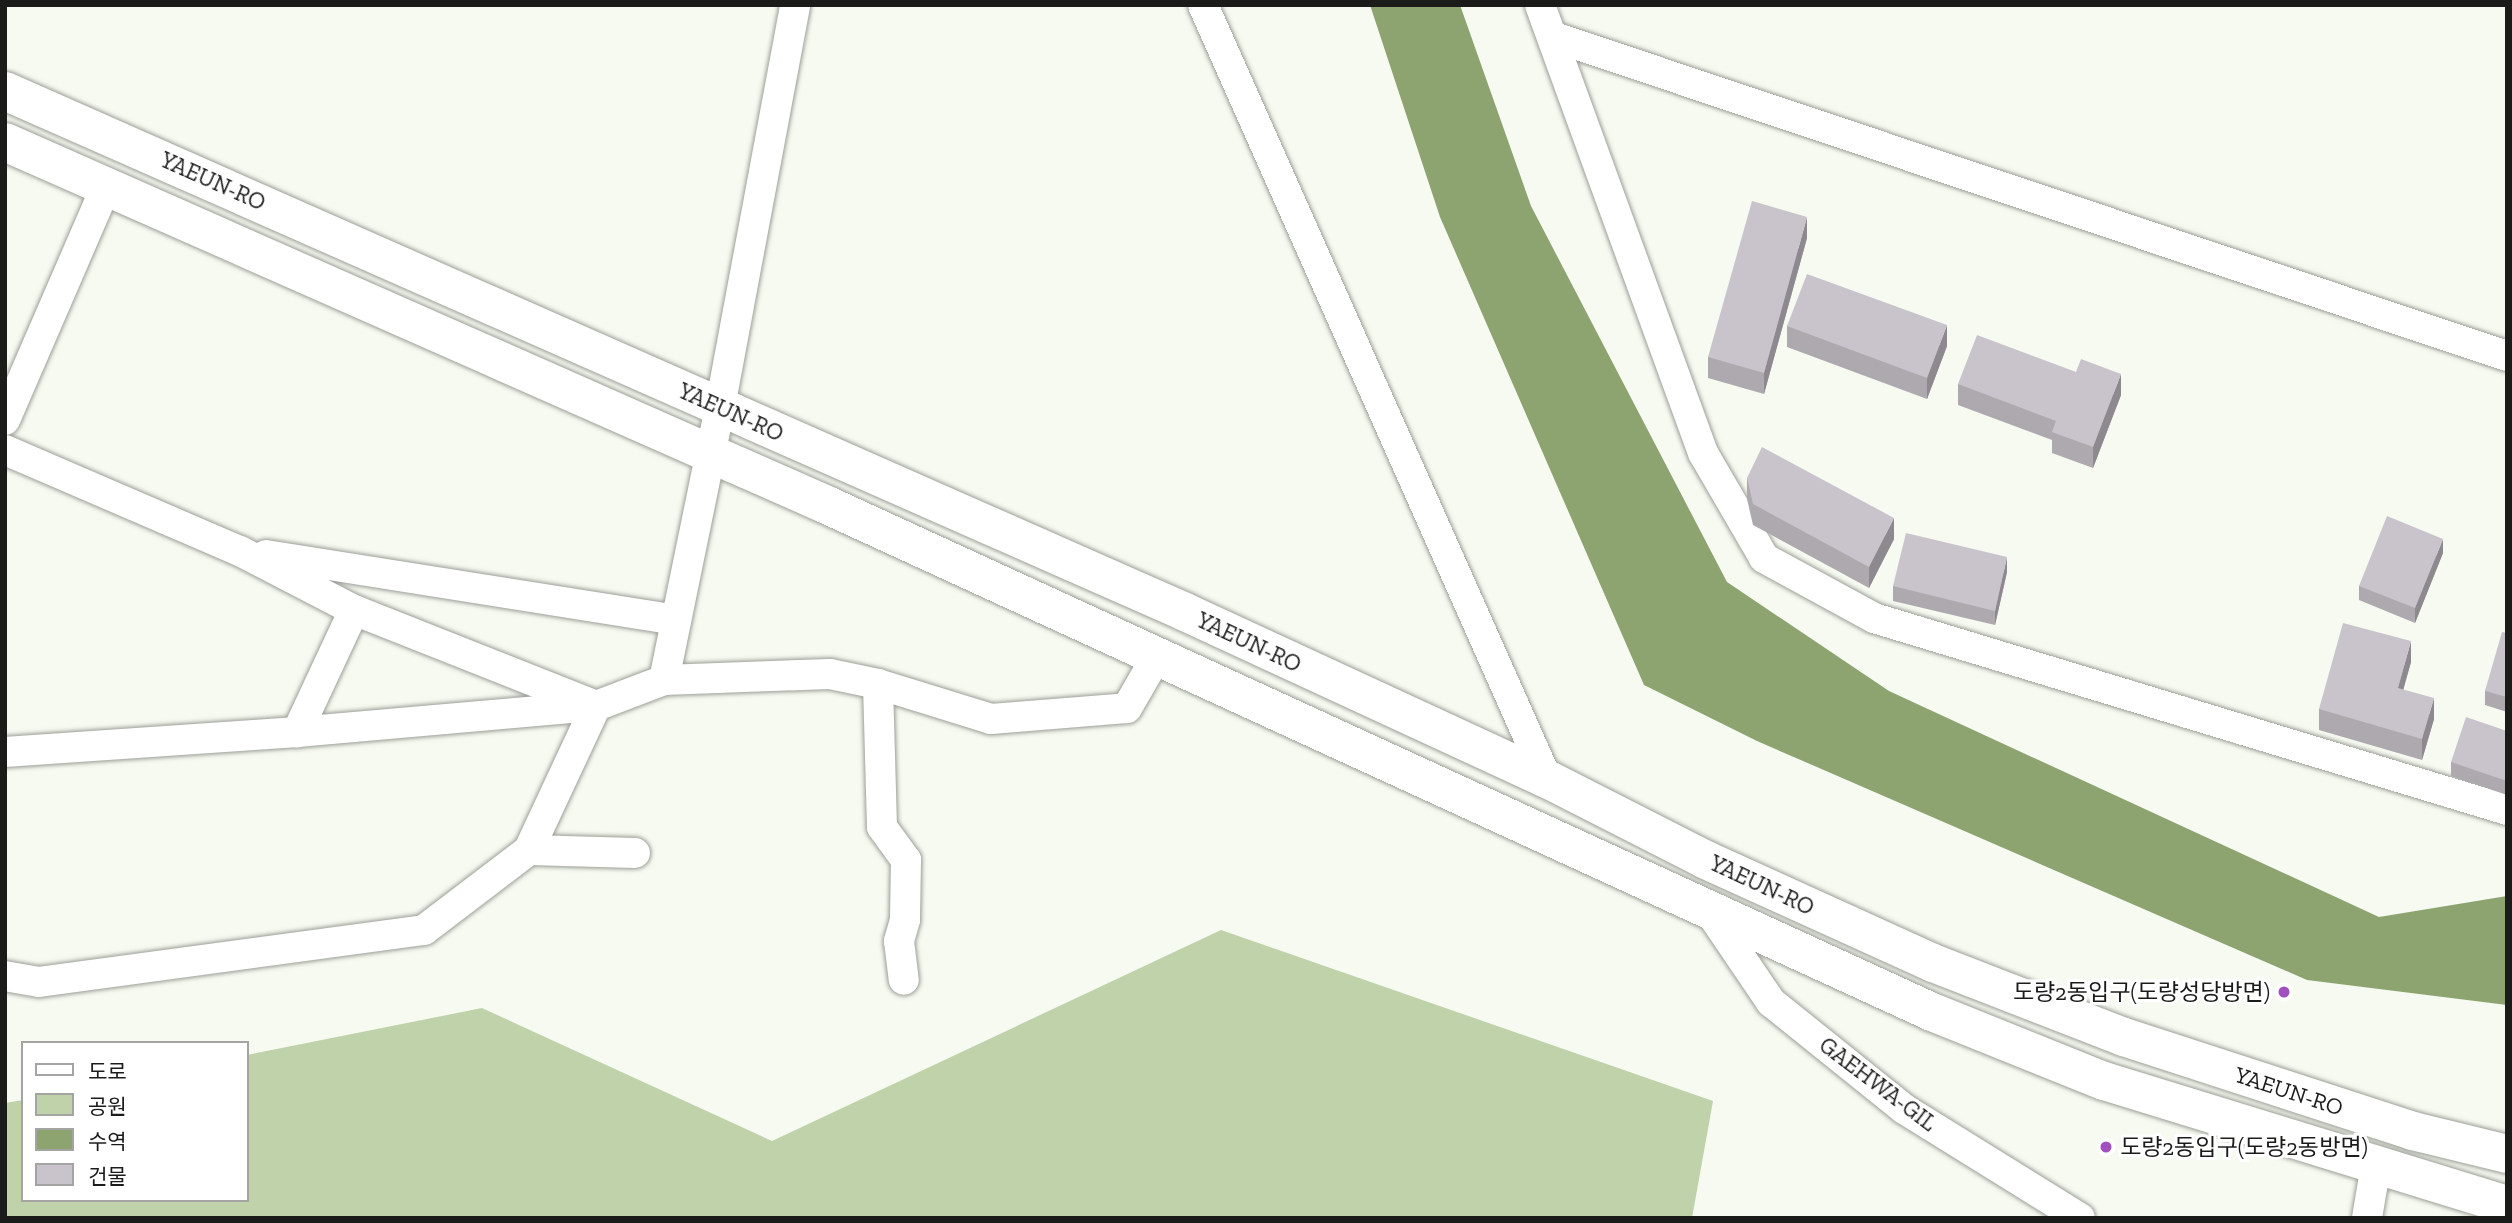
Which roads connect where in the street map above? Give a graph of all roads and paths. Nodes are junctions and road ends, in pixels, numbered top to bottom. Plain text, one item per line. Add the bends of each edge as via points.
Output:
1 (794, 5) edge
2 (1203, 5) edge
3 (1540, 5) edge
4 (1554, 37) junction
5 (5, 91) edge
6 (5, 142) edge
7 (106, 187) junction
8 (2507, 356) edge
9 (720, 407) junction
10 (5, 420) edge
11 (5, 450) edge
12 (711, 454) junction
13 (240, 551) junction
14 (354, 610) junction
15 (677, 620) junction
16 (1157, 656) junction
17 (664, 680) junction
18 (878, 684) junction
19 (596, 706) junction
20 (297, 732) junction
21 (5, 752) edge
22 (1547, 779) junction
23 (2507, 810) edge
24 (529, 850) junction
25 (635, 853) dead end
26 (1710, 912) junction
27 (5, 976) edge
28 (904, 980) dead end
29 (2507, 1154) edge
30 (2376, 1165) junction
31 (2507, 1205) edge
32 (2080, 1218) edge
33 (2367, 1218) edge

1 - 9 street
2 - 22 street
3 - 4 street
4 - 8 street
4 - 23 street via 1703,453 1764,558 1874,618
5 - 9 street, YAEUN-RO
6 - 7 street, YAEUN-RO
7 - 10 street
7 - 12 street, YAEUN-RO
9 - 12 street
9 - 22 street, YAEUN-RO via 1185,612
11 - 13 street
12 - 15 street
12 - 16 street, YAEUN-RO
13 - 14 street
13 - 15 street
14 - 19 street
14 - 20 street
15 - 17 street
16 - 18 street via 1127,708 991,719
16 - 26 street, YAEUN-RO
17 - 18 street via 830,674
17 - 19 street
18 - 28 street via 882,827 906,860 905,920 899,941
19 - 20 street
19 - 24 street
20 - 21 street
22 - 29 street, YAEUN-RO via 1706,860 1958,973 2137,1041 2413,1131
24 - 25 street
24 - 27 street via 424,930 39,982
26 - 30 street, YAEUN-RO via 1932,1012 2104,1081
26 - 32 street, GAEHWA-GIL via 1772,1002 1904,1109
30 - 31 street, YAEUN-RO
30 - 33 street

